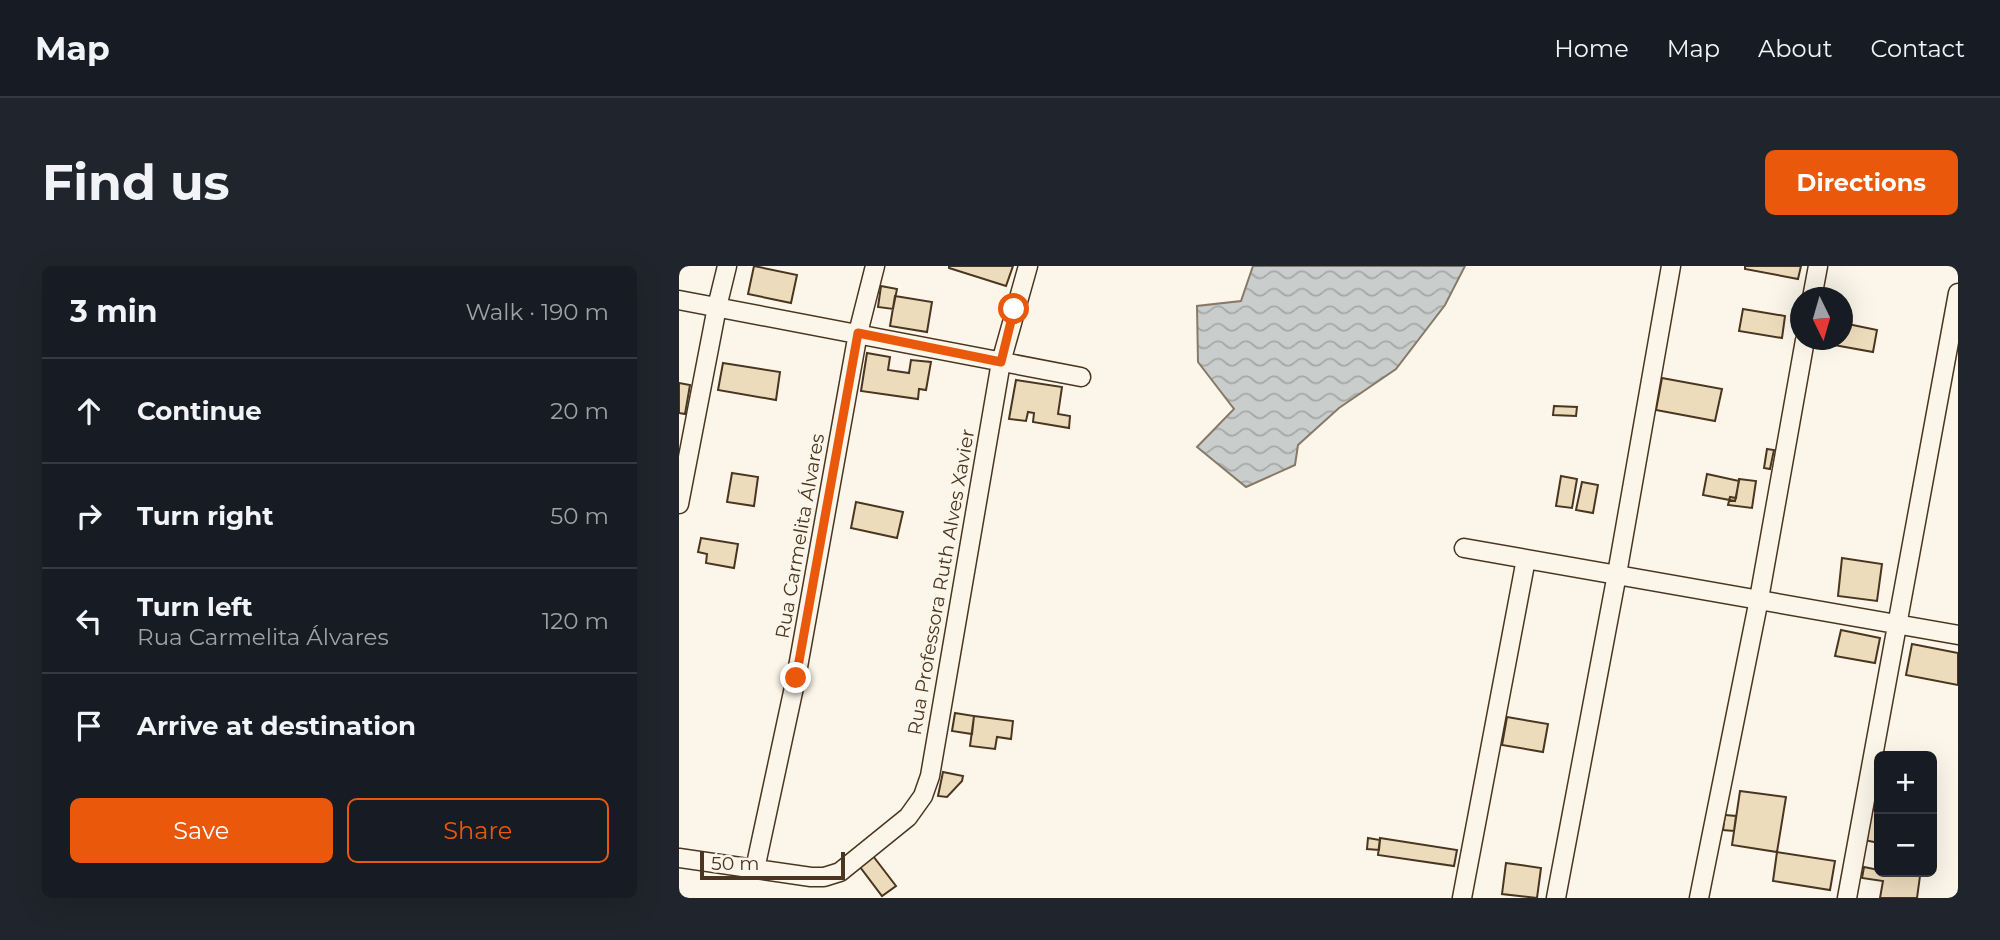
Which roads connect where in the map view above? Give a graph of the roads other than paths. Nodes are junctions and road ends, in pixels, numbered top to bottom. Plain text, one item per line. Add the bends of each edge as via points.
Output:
1 (727, 266) edge
2 (875, 266) edge
3 (1028, 266) edge
4 (1671, 266) edge
5 (1818, 266) edge
6 (1814, 287) edge
7 (1958, 293) edge
8 (679, 300) edge
9 (717, 307) junction
10 (858, 333) junction
11 (1803, 350) edge
12 (1001, 362) junction
13 (1081, 377) dead end
14 (679, 504) edge
15 (1464, 548) dead end
16 (1526, 559) junction
17 (1617, 574) junction
18 (1759, 599) junction
19 (1895, 625) junction
20 (1958, 635) edge
21 (679, 858) edge
22 (755, 869) junction
23 (1462, 898) edge
24 (1556, 898) edge
25 (1699, 898) edge
26 (1847, 898) edge

1 - 9 street
2 - 10 street, Rua Carmelita Álvares
3 - 12 street, Rua Professora Ruth Alves Xavier
4 - 17 street
5 - 6 street
7 - 19 street
8 - 9 street
9 - 10 street
9 - 14 street
10 - 12 street
10 - 22 street, Rua Carmelita Álvares via 796,678
11 - 18 street
12 - 13 street
12 - 22 street, Rua Professora Ruth Alves Xavier via 923,796 908,817 840,872 811,877
15 - 16 street
16 - 17 street
16 - 23 street
17 - 18 street
17 - 24 street
18 - 19 street
18 - 25 street
19 - 20 street
19 - 26 street
21 - 22 street

